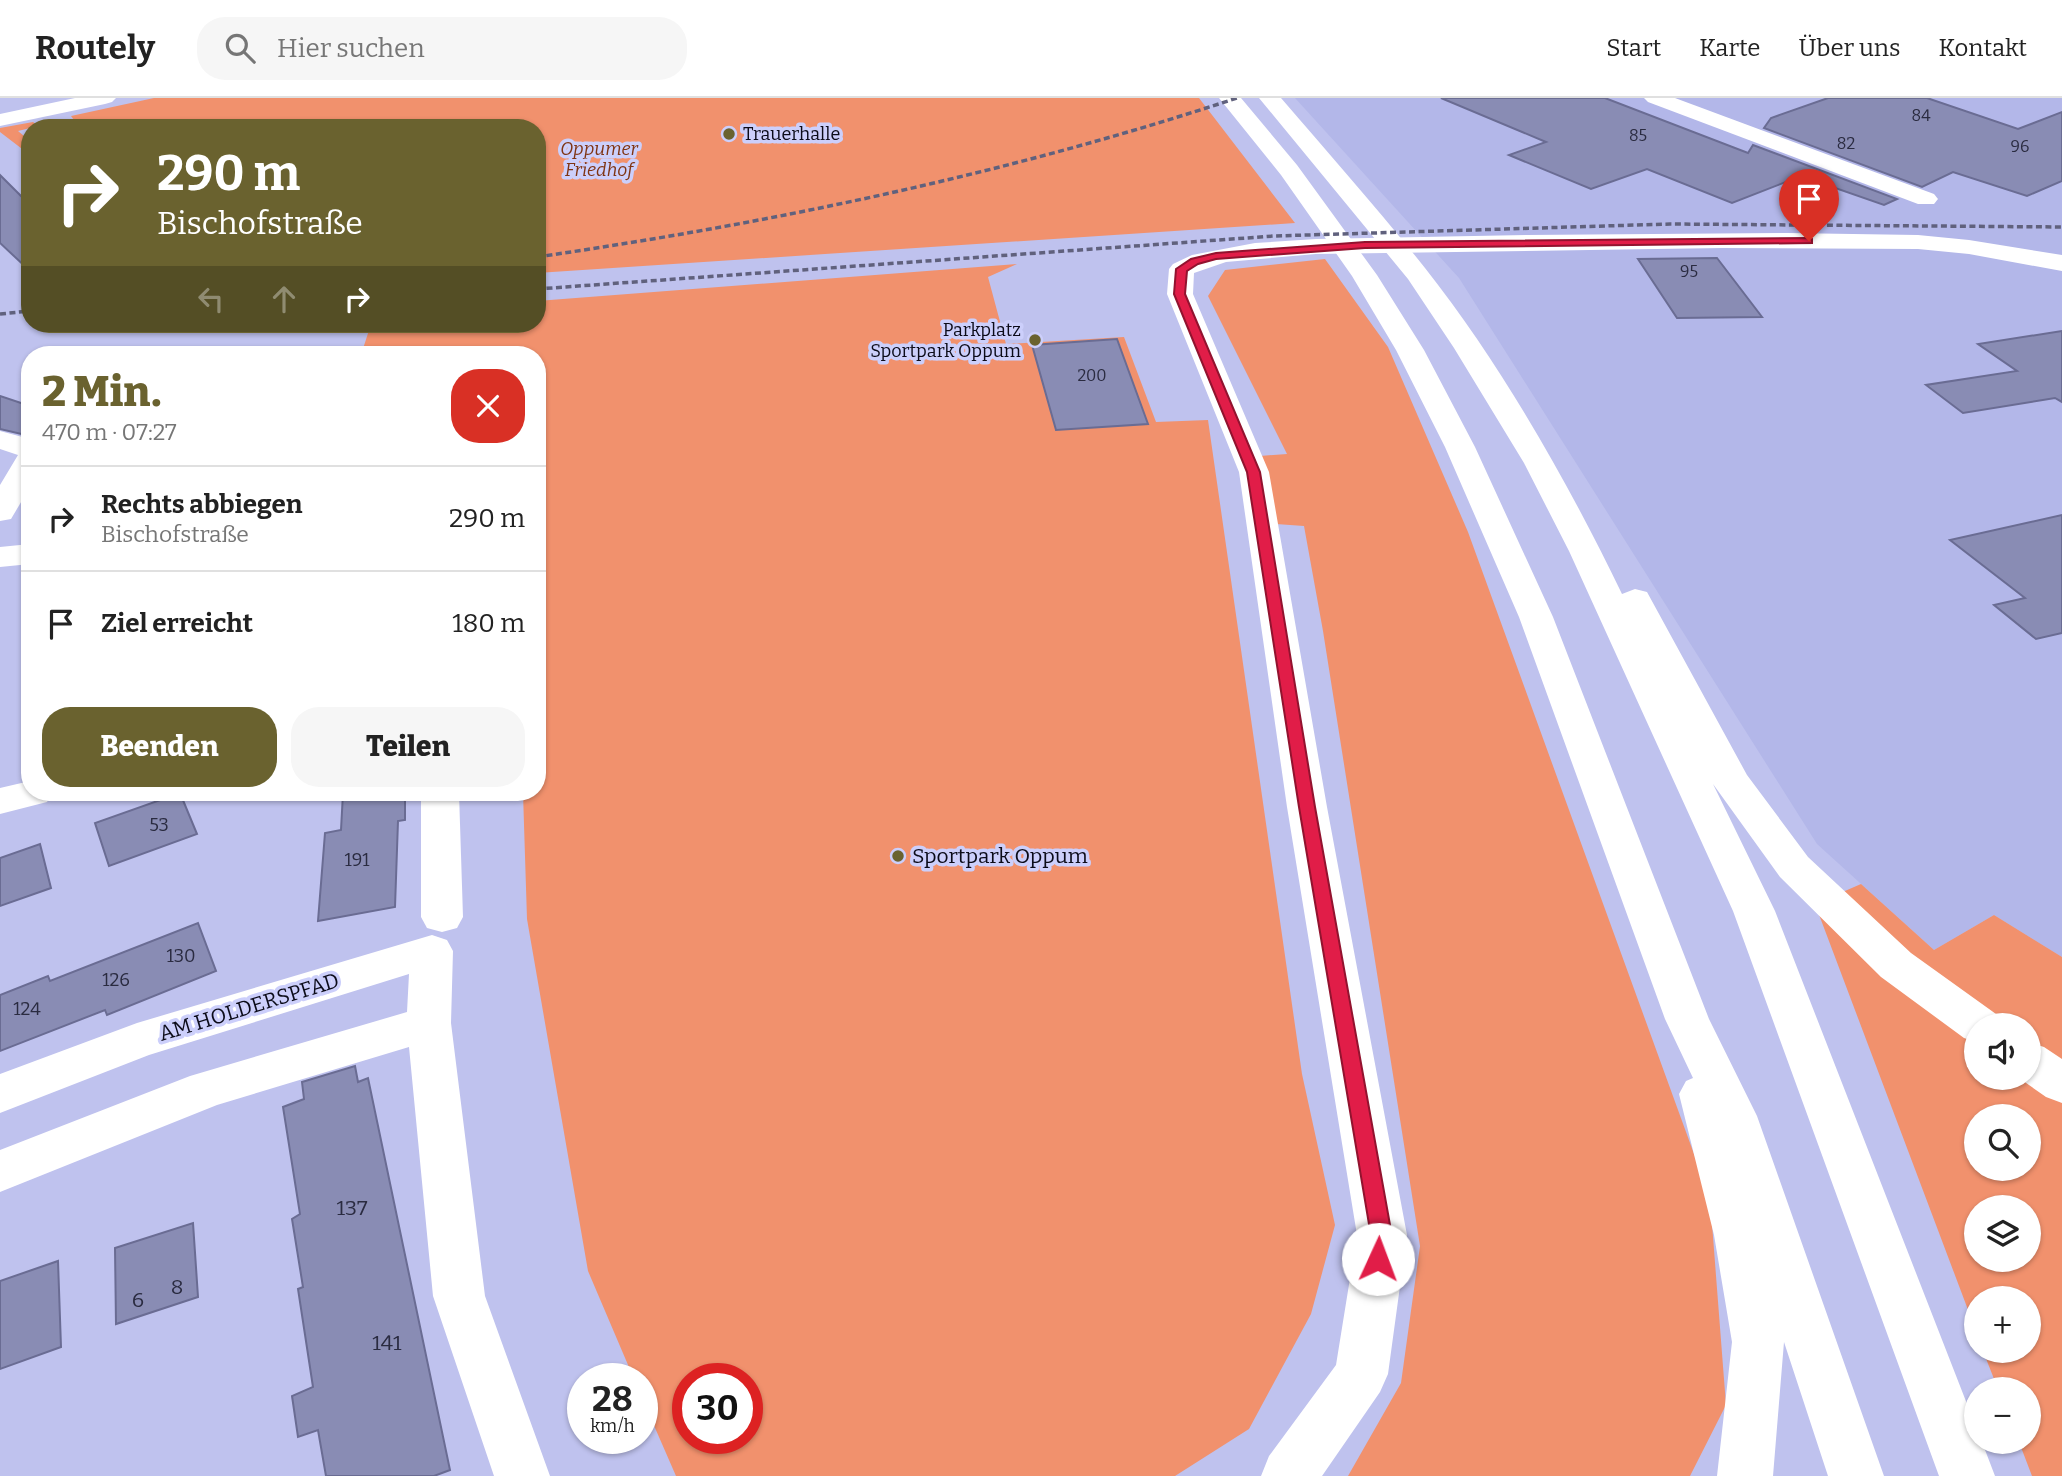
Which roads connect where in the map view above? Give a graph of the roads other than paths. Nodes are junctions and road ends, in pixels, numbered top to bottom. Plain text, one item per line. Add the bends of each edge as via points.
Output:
1 (106, 98) edge
2 (1230, 98) edge
3 (1270, 98) edge
4 (1655, 98) edge
5 (1731, 102) dead end
6 (1697, 114) junction
7 (0, 120) edge
8 (1926, 199) dead end
9 (2062, 264) edge
10 (0, 440) edge
11 (21, 446) edge
12 (21, 475) edge
13 (0, 512) edge
14 (1585, 551) junction
15 (21, 555) edge
16 (0, 557) edge
17 (21, 796) edge
18 (0, 801) edge
19 (440, 801) edge
20 (437, 934) junction
21 (1964, 1014) edge
22 (1687, 1019) junction
23 (429, 1023) junction
24 (2041, 1069) edge
25 (2062, 1084) edge
26 (0, 1094) edge
27 (0, 1171) edge
28 (522, 1476) edge
29 (1289, 1476) edge
30 (1745, 1476) edge
31 (1856, 1476) edge
32 (1968, 1476) edge

1 - 7 main road
2 - 22 main road via 1289,170 1364,275 1410,350 1460,447 1530,605
3 - 14 main road via 1418,274 1539,463
4 - 6 main road
5 - 6 main road
6 - 8 main road
9 - 29 main road via 1918,242 1526,242 1275,250 1216,256 1182,269 1180,294 1254,472 1382,1236 1361,1374
10 - 11 main road
12 - 13 main road
14 - 21 main road via 1627,584 1731,780 1794,867 1896,965
14 - 32 main road via 1754,911
15 - 16 main road
17 - 18 main road
19 - 20 main road
20 - 23 main road
20 - 26 main road, AM HOLDERSPFAD
22 - 30 main road via 1739,1235 1758,1342
22 - 31 main road via 1734,1116
23 - 27 main road via 206,1089
23 - 28 main road via 459,1296
24 - 25 main road

